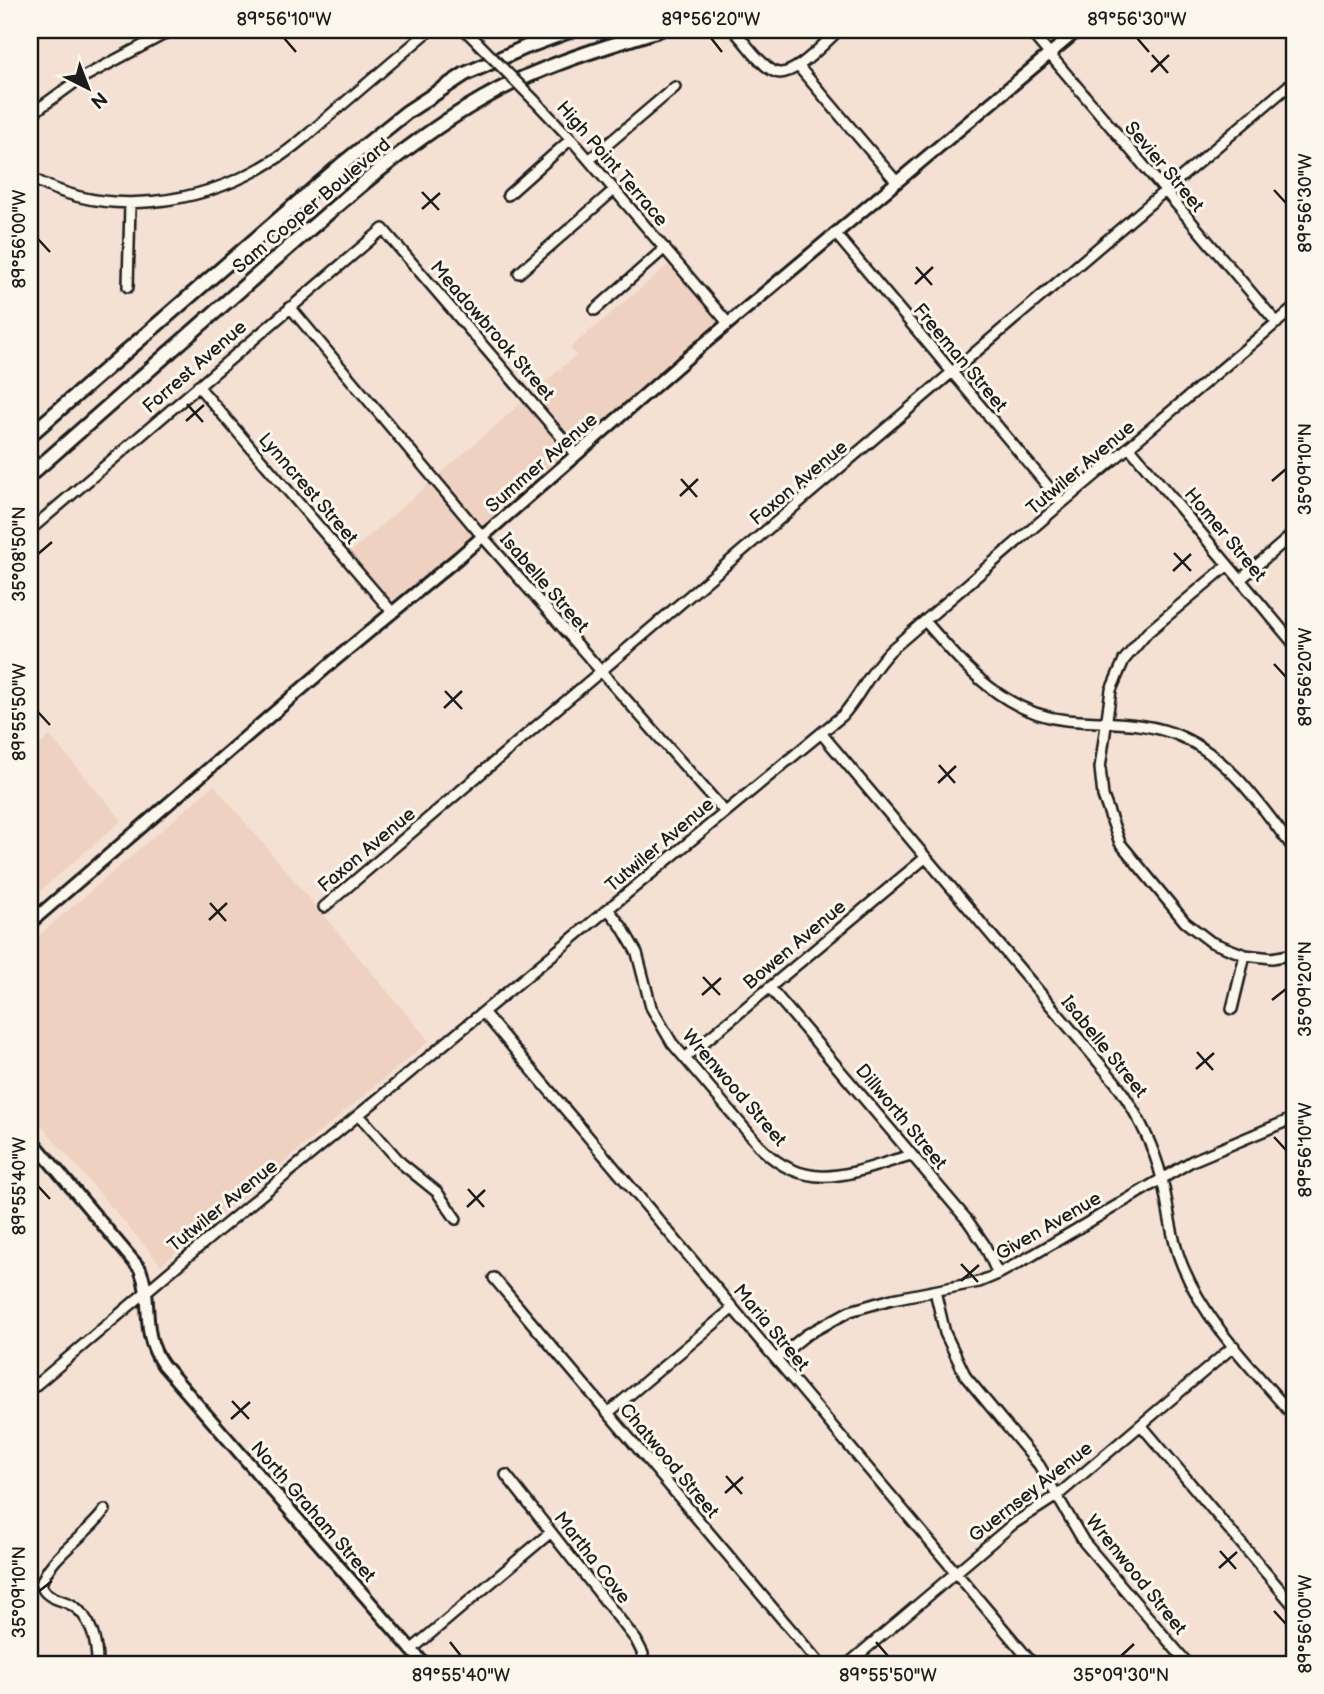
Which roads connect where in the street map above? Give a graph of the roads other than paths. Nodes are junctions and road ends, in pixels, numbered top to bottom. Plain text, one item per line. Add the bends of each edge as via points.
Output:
1 (172, 30) edge
2 (430, 30) edge
3 (465, 30) edge
4 (572, 30) edge
5 (659, 30) edge
6 (839, 30) edge
7 (1029, 30) edge
8 (1077, 30) edge
9 (738, 35) dead end
10 (1049, 54) junction
11 (798, 66) junction
12 (1294, 81) edge
13 (675, 87) dead end
14 (30, 115) edge
15 (571, 139) junction
16 (589, 160) junction
17 (30, 177) edge
18 (896, 181) junction
19 (614, 190) junction
20 (1164, 192) junction
21 (508, 195) dead end
22 (130, 203) junction
23 (383, 229) joint
24 (835, 233) junction
25 (665, 248) junction
26 (519, 273) dead end
27 (128, 287) dead end
28 (290, 307) junction
29 (1294, 308) edge
30 (595, 310) dead end
31 (728, 323) junction
32 (1277, 323) junction
33 (952, 373) junction
34 (136, 382) junction
35 (198, 386) junction
36 (30, 435) edge
37 (1130, 448) junction
38 (576, 454) junction
39 (30, 475) edge
40 (30, 482) edge
41 (1062, 503) junction
42 (30, 530) edge
43 (1294, 533) edge
44 (482, 536) junction
45 (1228, 565) junction
46 (1241, 579) junction
47 (393, 613) junction
48 (925, 621) junction
49 (1294, 644) edge
50 (602, 673) junction
51 (1106, 722) junction
52 (821, 733) junction
53 (725, 812) junction
54 (1294, 849) edge
55 (925, 858) junction
56 (324, 907) dead end
57 (608, 909) junction
58 (30, 923) edge
59 (1294, 954) edge
60 (1245, 955) junction
61 (770, 988) junction
62 (1232, 1009) dead end
63 (483, 1012) junction
64 (685, 1058) junction
65 (359, 1115) junction
66 (1294, 1118) edge
67 (30, 1138) edge
68 (40, 1150) junction
69 (911, 1155) junction
70 (30, 1159) edge
71 (1161, 1179) junction
72 (456, 1219) dead end
73 (998, 1274) junction
74 (494, 1278) dead end
75 (146, 1291) junction
76 (934, 1291) junction
77 (733, 1308) junction
78 (1234, 1346) junction
79 (776, 1359) junction
80 (30, 1390) edge
81 (608, 1413) junction
82 (1294, 1417) edge
83 (1141, 1425) junction
84 (506, 1475) dead end
85 (1058, 1495) junction
86 (106, 1510) dead end
87 (551, 1532) junction
88 (956, 1572) junction
89 (1294, 1606) edge
90 (411, 1650) junction
91 (97, 1664) edge
92 (424, 1664) edge
93 (640, 1664) edge
94 (820, 1664) edge
95 (848, 1664) edge
96 (1033, 1664) edge
97 (1188, 1664) edge

1 - 14 street via 78,79
2 - 22 street via 273,161 205,191
3 - 15 street, High Point Terrace, bridge
4 - 36 highway, Sam Cooper Boulevard via 465,74 399,118
5 - 34 highway, Sam Cooper Boulevard via 534,72 481,99 416,142 353,191
6 - 11 street
7 - 10 street, Sevier Street
8 - 10 main road, Summer Avenue
9 - 11 street via 775,73 786,74
10 - 18 main road, Summer Avenue
10 - 20 street, Sevier Street
11 - 18 street
12 - 20 street, Faxon Avenue
13 - 16 street
15 - 16 street, High Point Terrace
15 - 21 street
16 - 19 street, High Point Terrace
17 - 22 street via 71,195
18 - 24 main road, Summer Avenue
19 - 25 street, High Point Terrace
19 - 26 street
20 - 32 street, Sevier Street
20 - 33 street, Faxon Avenue
22 - 27 street
23 - 28 street, Forrest Avenue
23 - 38 street, Meadowbrook Street
24 - 31 main road, Summer Avenue
24 - 33 street, Freeman Street
25 - 30 street
25 - 31 street, High Point Terrace
28 - 35 street, Forrest Avenue
28 - 44 street, Isabelle Street
29 - 32 street, Tutwiler Avenue
31 - 38 main road, Summer Avenue
32 - 37 street, Tutwiler Avenue
33 - 41 street, Freeman Street
33 - 50 street, Faxon Avenue
34 - 39 highway, Sam Cooper Boulevard
34 - 40 highway
35 - 42 street, Forrest Avenue
35 - 47 street, Lynncrest Street
37 - 41 street, Tutwiler Avenue
37 - 45 street, Homer Street
38 - 44 main road, Summer Avenue
41 - 48 street, Tutwiler Avenue
43 - 46 street
44 - 47 main road, Summer Avenue
44 - 50 street, Isabelle Street
45 - 46 street, Homer Street
45 - 51 street via 1148,632 1124,660 1111,690
46 - 49 street, Homer Street
47 - 58 main road, Summer Avenue
48 - 51 street via 995,694 1064,720
48 - 52 street, Tutwiler Avenue via 875,666 854,702
50 - 53 street, Isabelle Street
50 - 56 street, Faxon Avenue
51 - 54 street via 1181,736 1212,754
51 - 60 street via 1100,768 1103,796 1120,843 1185,922 1211,942
52 - 53 street, Tutwiler Avenue
52 - 55 street, Isabelle Street
53 - 57 street, Tutwiler Avenue
55 - 61 street, Bowen Avenue
55 - 71 street, Isabelle Street via 1116,1083 1143,1127
57 - 63 street, Tutwiler Avenue
57 - 64 street, Wrenwood Street via 637,953 660,1026
59 - 60 street via 1272,958
60 - 62 street
61 - 64 street, Bowen Avenue
61 - 69 street, Dillworth Street
63 - 65 street, Tutwiler Avenue
63 - 77 street, Maria Street
64 - 69 street, Wrenwood Street via 762,1149 788,1169 826,1177
65 - 72 street via 401,1163 435,1190
65 - 75 street, Tutwiler Avenue
66 - 71 street, Given Avenue
67 - 68 main road, North Graham Street
68 - 70 street
68 - 75 main road, North Graham Street via 134,1260
69 - 73 street, Dillworth Street via 977,1232
71 - 73 street, Given Avenue
71 - 78 street, Isabelle Street via 1183,1267 1202,1304
73 - 76 street, Given Avenue
74 - 81 street, Chatwood Street
75 - 80 street, Tutwiler Avenue
75 - 90 main road, North Graham Street via 147,1329 163,1365
76 - 79 street, Given Avenue via 850,1311 813,1330
76 - 85 street, Wrenwood Street via 945,1334 966,1377 1034,1457
77 - 79 street, Maria Street
77 - 81 street
78 - 82 street, Isabelle Street
78 - 83 street, Guernsey Avenue
79 - 88 street, Maria Street
81 - 94 street, Chatwood Street
83 - 85 street, Guernsey Avenue
83 - 89 street
84 - 87 street, Martha Cove
85 - 88 street, Guernsey Avenue via 1013,1524
85 - 97 street, Wrenwood Street via 1084,1542
86 - 91 street via 50,1567 41,1585 47,1594 70,1604 84,1617 96,1643
87 - 90 street
87 - 93 street, Martha Cove via 641,1646
88 - 95 street, Guernsey Avenue
88 - 96 street, Maria Street
90 - 92 main road, North Graham Street

